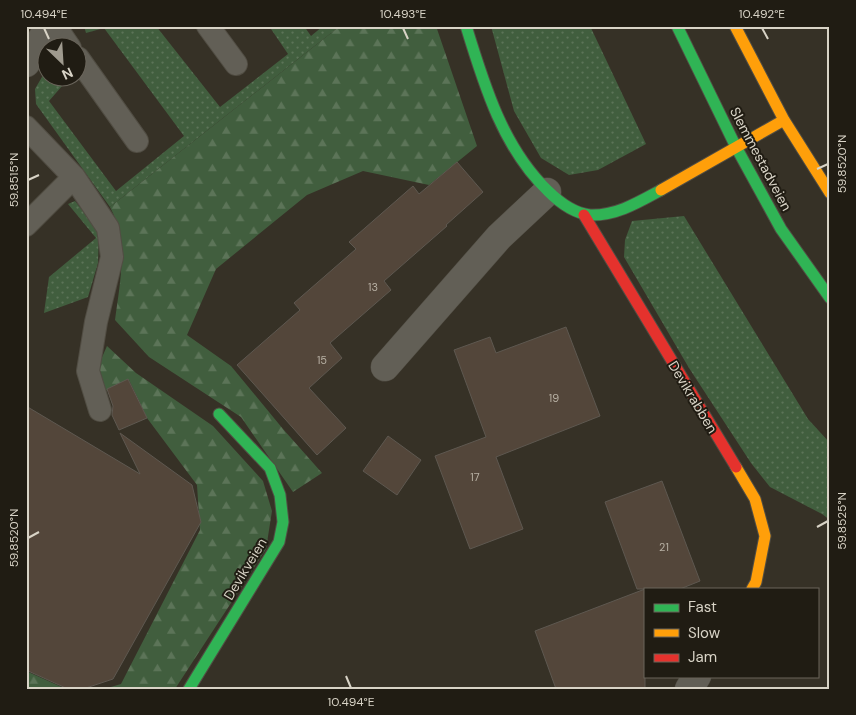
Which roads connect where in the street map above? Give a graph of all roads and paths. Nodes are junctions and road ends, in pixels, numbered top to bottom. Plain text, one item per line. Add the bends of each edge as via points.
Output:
1 (50, 26) edge
2 (54, 26) edge
3 (208, 26) edge
4 (466, 26) edge
5 (677, 26) edge
6 (735, 26) edge
7 (63, 38) edge
8 (26, 63) edge
9 (236, 64) dead end
10 (88, 72) edge
11 (784, 120) junction
12 (26, 127) edge
13 (137, 141) dead end
14 (736, 146) junction
15 (74, 177) junction
16 (547, 192) junction
17 (830, 193) edge
18 (584, 214) junction
19 (26, 225) edge
20 (830, 298) edge
21 (385, 367) dead end
22 (100, 410) dead end
23 (218, 414) dead end
24 (753, 588) edge
25 (696, 678) edge
26 (189, 689) edge
27 (689, 689) edge

1 - 8 street
2 - 7 lane
3 - 9 lane
4 - 16 street via 504,130 522,163
5 - 14 street, Slemmestadveien
6 - 11 street
10 - 13 lane
11 - 14 street
11 - 17 street
12 - 15 lane
14 - 18 street via 637,204 613,212
14 - 20 street, Slemmestadveien via 781,229
15 - 19 lane
15 - 22 lane via 108,228 112,257 88,371
16 - 18 street via 564,206
16 - 21 street via 499,237
18 - 24 street, Devikrabben via 755,499 765,536
23 - 26 street, Devikveien via 270,468 280,495 283,522 279,542
25 - 27 street

